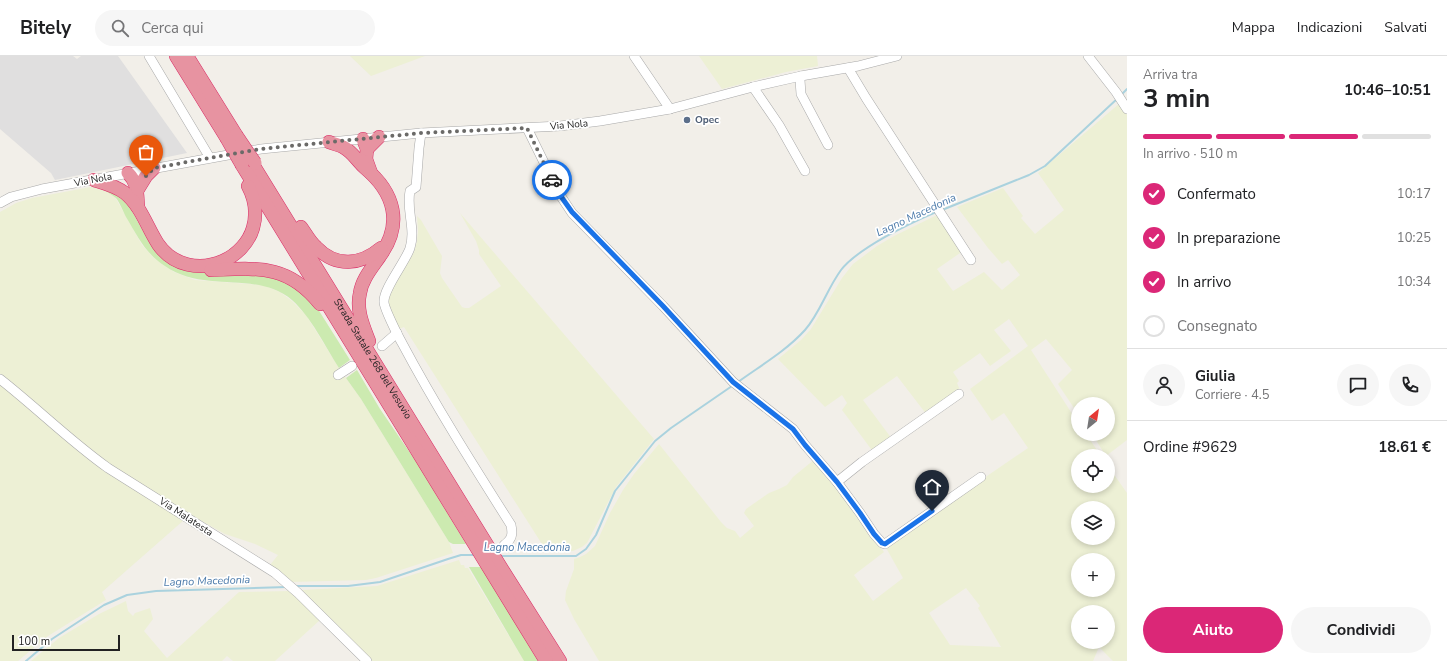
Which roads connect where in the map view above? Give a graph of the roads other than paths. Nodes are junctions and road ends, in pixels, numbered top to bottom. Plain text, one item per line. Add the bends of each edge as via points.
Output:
1 (149, 56) edge
2 (176, 56) edge
3 (187, 56) edge
4 (634, 56) edge
5 (897, 56) edge
6 (1088, 56) edge
7 (848, 68) junction
8 (802, 76) junction
9 (754, 87) junction
10 (670, 109) junction
11 (1127, 109) edge
12 (527, 128) junction
13 (421, 133) junction
14 (227, 137) junction
15 (379, 137) joint
16 (329, 142) junction
17 (363, 142) junction
18 (828, 145) dead end
19 (210, 158) junction
20 (355, 158) junction
21 (246, 164) junction
22 (154, 168) junction
23 (805, 171) dead end
24 (371, 173) junction
25 (127, 174) junction
26 (94, 180) junction
27 (138, 189) junction
28 (124, 193) junction
29 (0, 203) edge
30 (138, 207) junction
31 (387, 243) junction
32 (971, 260) dead end
33 (204, 267) junction
34 (397, 333) junction
35 (382, 346) dead end
36 (352, 366) dead end
37 (366, 366) junction
38 (338, 375) dead end
39 (0, 379) edge
40 (959, 394) dead end
41 (418, 432) junction
42 (981, 477) dead end
43 (837, 482) junction
44 (478, 539) junction
45 (504, 545) dead end
46 (495, 567) junction
47 (367, 661) edge
48 (546, 661) edge
49 (560, 661) edge

1 - 19 street
2 - 14 highway, Strada Statale 268 del Vesuvio
3 - 14 highway, Strada Statale 268 del Vesuvio
4 - 10 street
5 - 7 street, Via Nola
6 - 11 street
7 - 8 street, Via Nola
7 - 32 street
8 - 9 street, Via Nola
8 - 18 street via 801,94
9 - 10 street, Via Nola
9 - 23 street
10 - 12 street, Via Nola via 587,123
12 - 13 street, Via Nola
12 - 43 street via 560,195 572,212 733,382 793,429
13 - 15 street, Via Nola
13 - 34 street via 416,187 410,191 409,198 413,235 410,249 386,292 384,302
14 - 21 highway, Strada Statale 268 del Vesuvio, bridge
15 - 17 highway
16 - 17 street, Via Nola
16 - 19 street, Via Nola via 260,149
16 - 20 highway via 343,146
17 - 20 highway
17 - 24 highway
19 - 22 street, Via Nola
20 - 24 highway
21 - 31 highway via 316,248 327,256 355,262 368,258
21 - 33 highway via 255,215 248,240 227,260
21 - 37 highway, Strada Statale 268 del Vesuvio
21 - 41 highway, Strada Statale 268 del Vesuvio
22 - 25 street, Via Nola
22 - 27 highway
24 - 31 highway via 392,207 394,224
25 - 26 street, Via Nola
25 - 27 highway
25 - 28 highway via 123,182
26 - 28 highway
26 - 29 street, Via Nola via 42,189 11,197
27 - 30 highway
28 - 30 highway
30 - 33 highway via 159,245 169,256 187,264
31 - 41 highway via 365,279 358,307 369,342
33 - 37 highway via 210,270 261,269 296,281 310,292
34 - 35 street
34 - 45 street via 511,525 511,540
36 - 38 street
37 - 44 highway, Strada Statale 268 del Vesuvio
39 - 47 street, Via Malatesta via 97,460 275,573 298,592
40 - 43 street
41 - 44 highway, Strada Statale 268 del Vesuvio
42 - 43 street via 885,544 874,534
44 - 46 highway, Strada Statale 268 del Vesuvio
46 - 48 highway, Strada Statale 268 del Vesuvio
46 - 49 highway, Strada Statale 268 del Vesuvio

